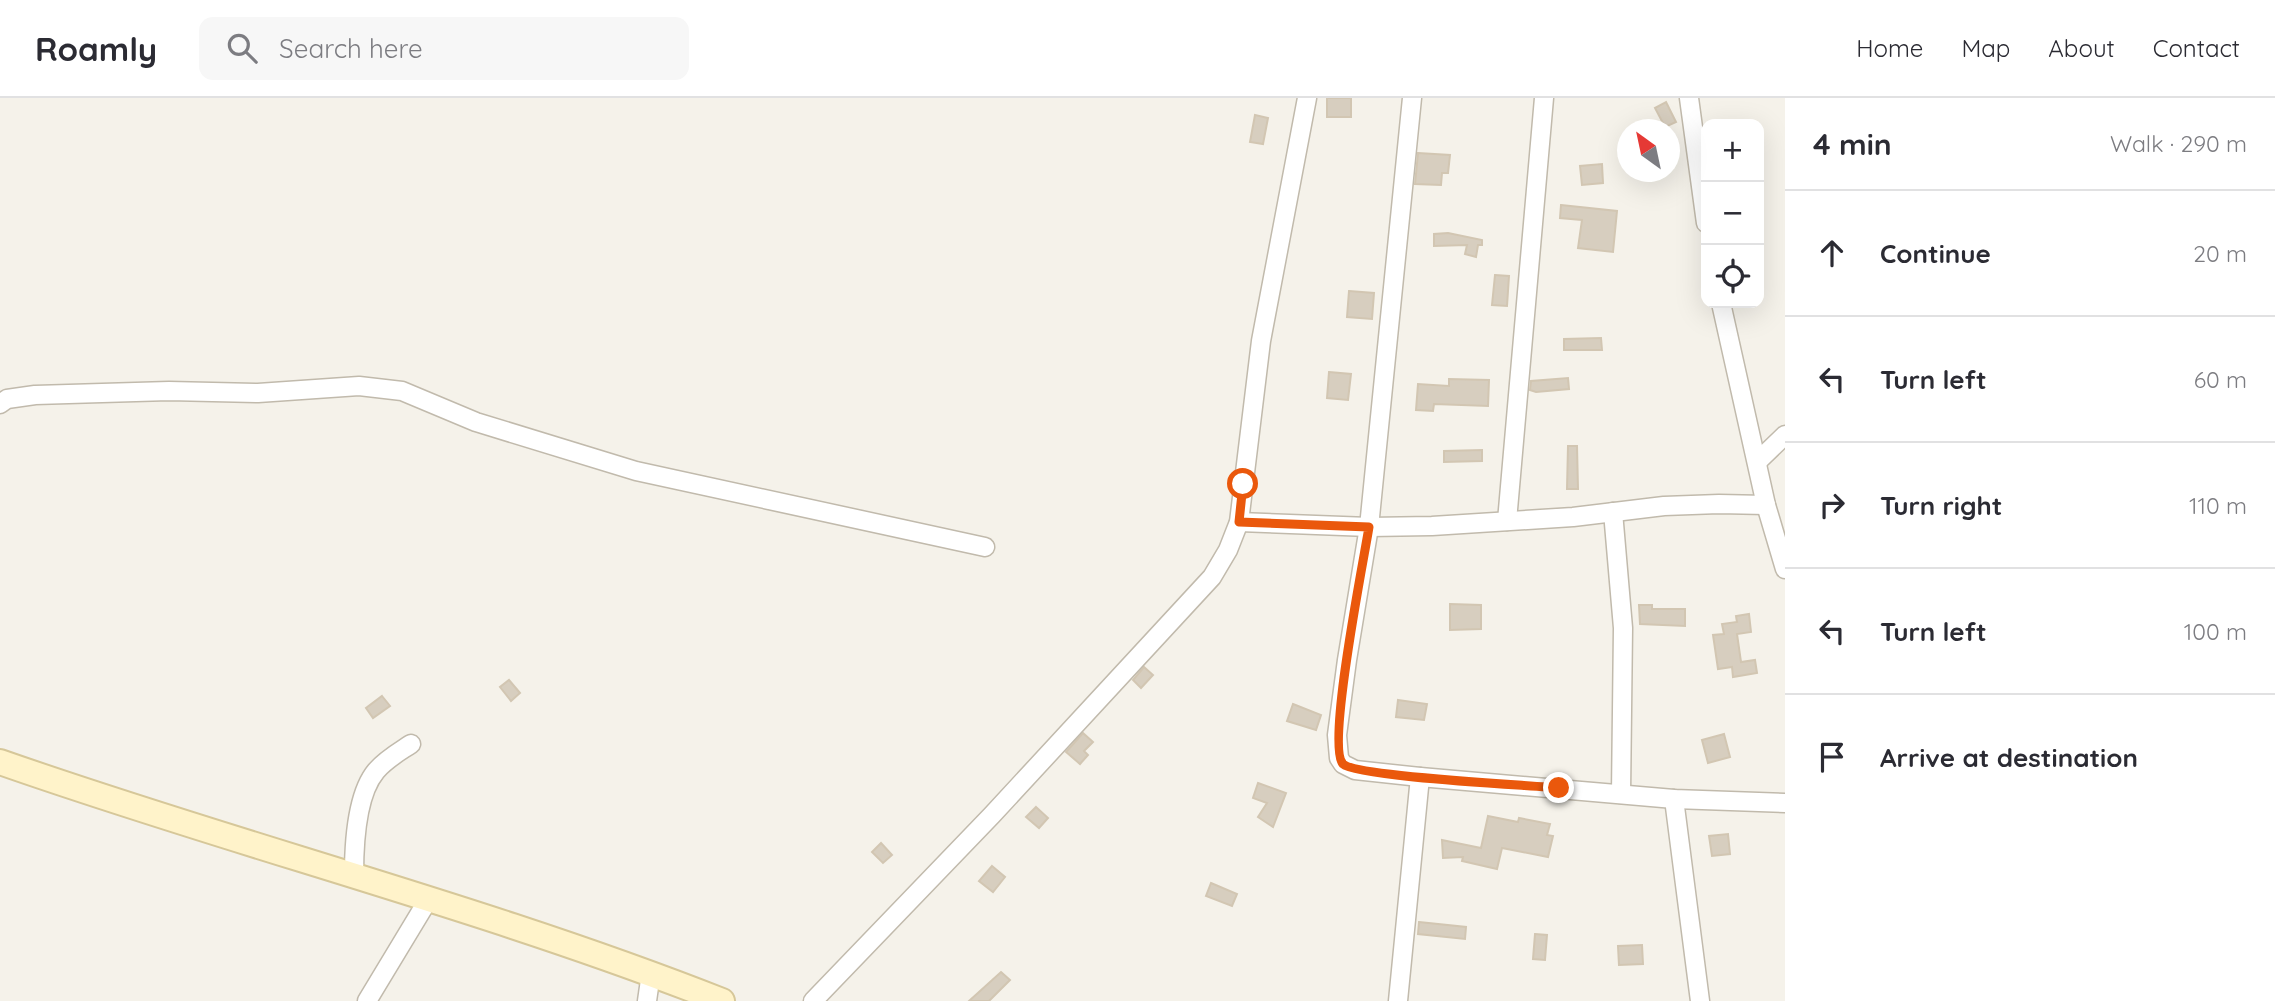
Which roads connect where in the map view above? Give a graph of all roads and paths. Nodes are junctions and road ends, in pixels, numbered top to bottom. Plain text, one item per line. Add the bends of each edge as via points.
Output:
1 (1307, 98) edge
2 (1412, 98) edge
3 (1544, 98) edge
4 (1689, 98) edge
5 (1701, 186) edge
6 (1722, 308) edge
7 (0, 404) edge
8 (1785, 435) edge
9 (1757, 462) junction
10 (1766, 505) junction
11 (1614, 512) junction
12 (1507, 521) junction
13 (1239, 522) junction
14 (1369, 527) junction
15 (985, 547) dead end
16 (1785, 569) edge
17 (411, 744) dead end
18 (0, 762) edge
19 (1420, 777) junction
20 (1621, 794) junction
21 (1674, 799) junction
22 (1785, 803) edge
23 (354, 876) junction
24 (428, 900) junction
25 (651, 973) junction
26 (367, 1001) edge
27 (647, 1001) edge
28 (722, 1001) edge
29 (813, 1001) edge
30 (1398, 1001) edge
31 (1700, 1001) edge

1 - 13 street via 1261,341
2 - 14 street
3 - 12 street
4 - 5 street
6 - 9 street
7 - 15 street via 35,395 258,393 359,386 401,391 476,422 636,471
8 - 9 street
9 - 10 street
10 - 11 street via 1664,506
10 - 16 street
11 - 12 street
11 - 20 street via 1623,628
12 - 14 street
13 - 14 street
13 - 29 street via 1212,577
14 - 19 street via 1346,660 1337,735 1339,758 1355,770
17 - 23 street via 383,763 369,782 355,843
18 - 23 street
19 - 20 street
19 - 30 street
20 - 21 street
21 - 22 street
21 - 31 street
23 - 24 street
24 - 25 street
24 - 26 street
25 - 27 street
25 - 28 street

